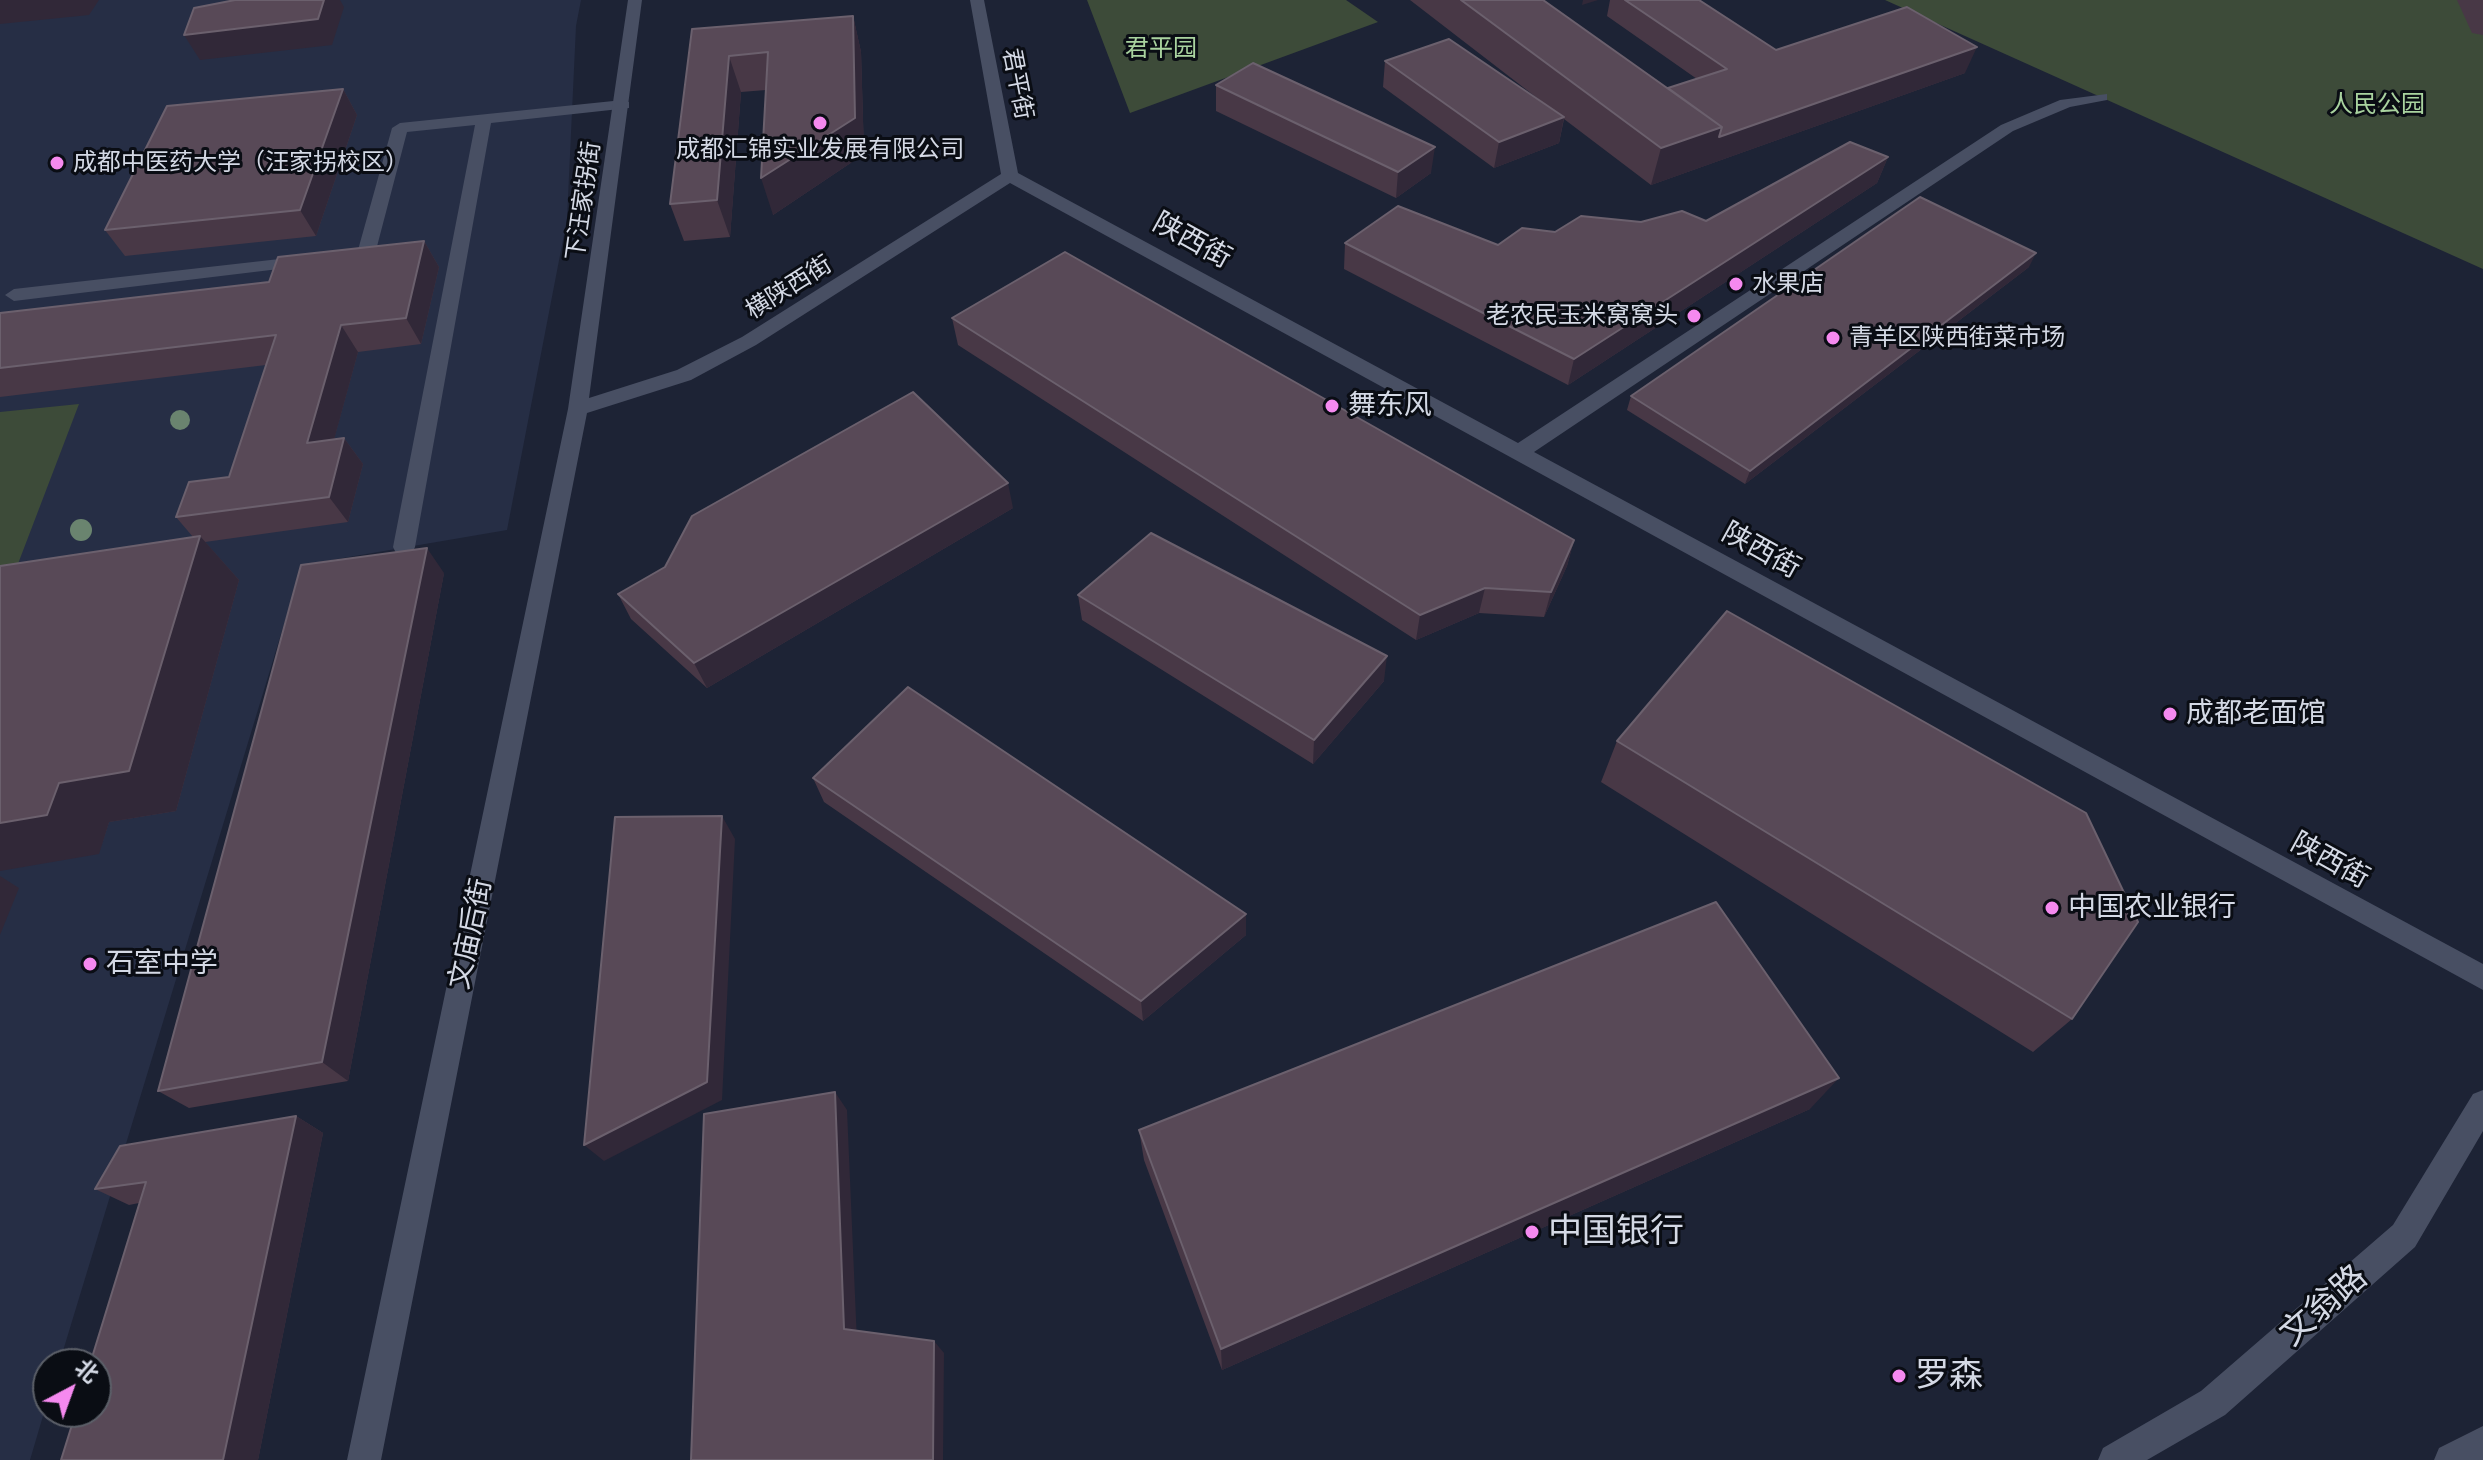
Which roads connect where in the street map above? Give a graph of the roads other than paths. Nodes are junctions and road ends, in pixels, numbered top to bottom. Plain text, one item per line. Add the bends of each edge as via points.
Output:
1 (635, 0) edge
2 (977, 0) edge
3 (2101, 97) dead end
4 (623, 105) junction
5 (484, 119) junction
6 (1010, 176) junction
7 (14, 295) dead end
8 (578, 409) junction
9 (1518, 453) junction
10 (404, 547) dead end
11 (2483, 978) edge
12 (2483, 1104) edge
13 (2483, 1443) edge
14 (364, 1460) edge
15 (2115, 1460) edge
16 (2451, 1460) edge

1 - 4 street, 下汪家拐街
2 - 6 street, 君平街
3 - 9 street via 2066,103 2007,128
4 - 5 street
4 - 8 street, 下汪家拐街
5 - 7 street via 400,128 366,254
5 - 10 street
6 - 8 street, 横陕西街 via 749,341 684,375
6 - 9 street, 陕西街
8 - 14 street, 文庙后街
9 - 11 street, 陕西街
12 - 15 street, 文翁路 via 2404,1236 2213,1403
13 - 16 street

